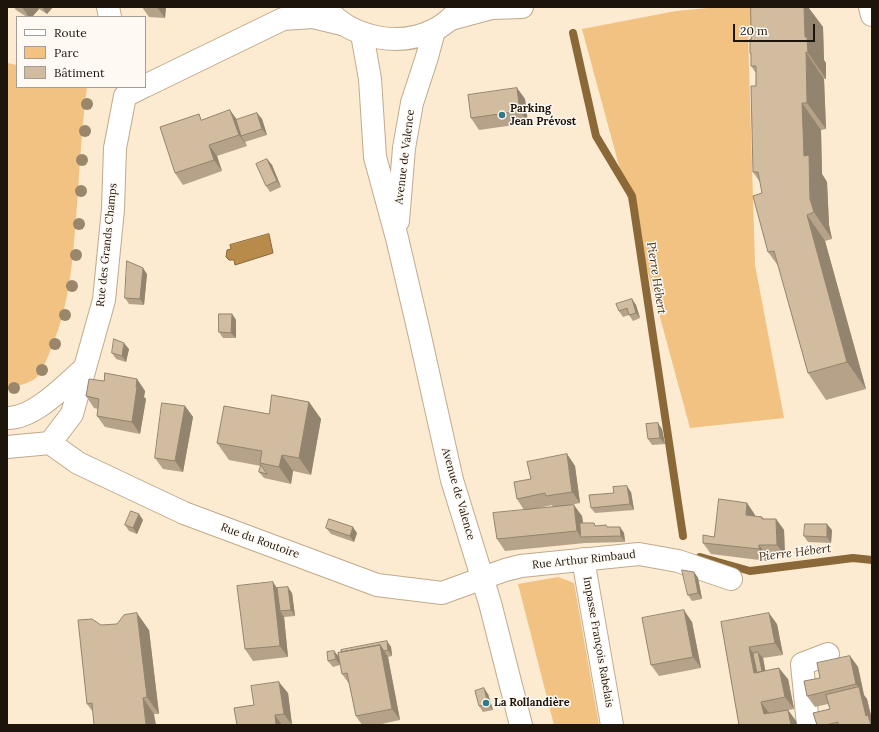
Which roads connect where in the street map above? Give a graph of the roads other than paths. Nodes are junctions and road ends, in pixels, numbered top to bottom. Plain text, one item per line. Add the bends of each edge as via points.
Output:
1 (325, 7) edge
2 (510, 7) edge
3 (870, 7) edge
4 (287, 13) edge
5 (872, 14) edge
6 (449, 19) edge
7 (342, 24) junction
8 (362, 34) junction
9 (146, 83) edge
10 (134, 89) edge
11 (397, 238) junction
12 (84, 368) junction
13 (7, 418) edge
14 (50, 442) junction
15 (7, 447) edge
16 (583, 559) junction
17 (483, 578) junction
18 (731, 579) dead end
19 (828, 654) dead end
20 (520, 725) edge
21 (612, 725) edge
22 (808, 725) edge

1 - 7 street
2 - 6 street via 492,8
3 - 5 street
4 - 7 street, Rue des Grands Champs
4 - 9 street, Rue des Grands Champs
6 - 8 street via 410,38 386,39
6 - 11 street, Avenue de Valence via 427,57 412,103 404,148
7 - 8 street
8 - 11 street, Avenue de Valence via 370,80 375,157
10 - 12 street, Rue des Grands Champs via 115,148 113,209 104,300
11 - 17 street, Avenue de Valence via 452,480
12 - 13 street via 46,401 24,415
12 - 14 street via 72,414
14 - 15 street
14 - 17 street, Rue du Routoire via 78,463 184,513 377,585 442,592
16 - 17 street, Rue Arthur Rimbaud via 521,566
16 - 18 street, Rue Arthur Rimbaud via 639,554 678,561
16 - 21 street, Impasse François Rabelais
17 - 20 street, Avenue de Valence
19 - 22 street via 802,664

